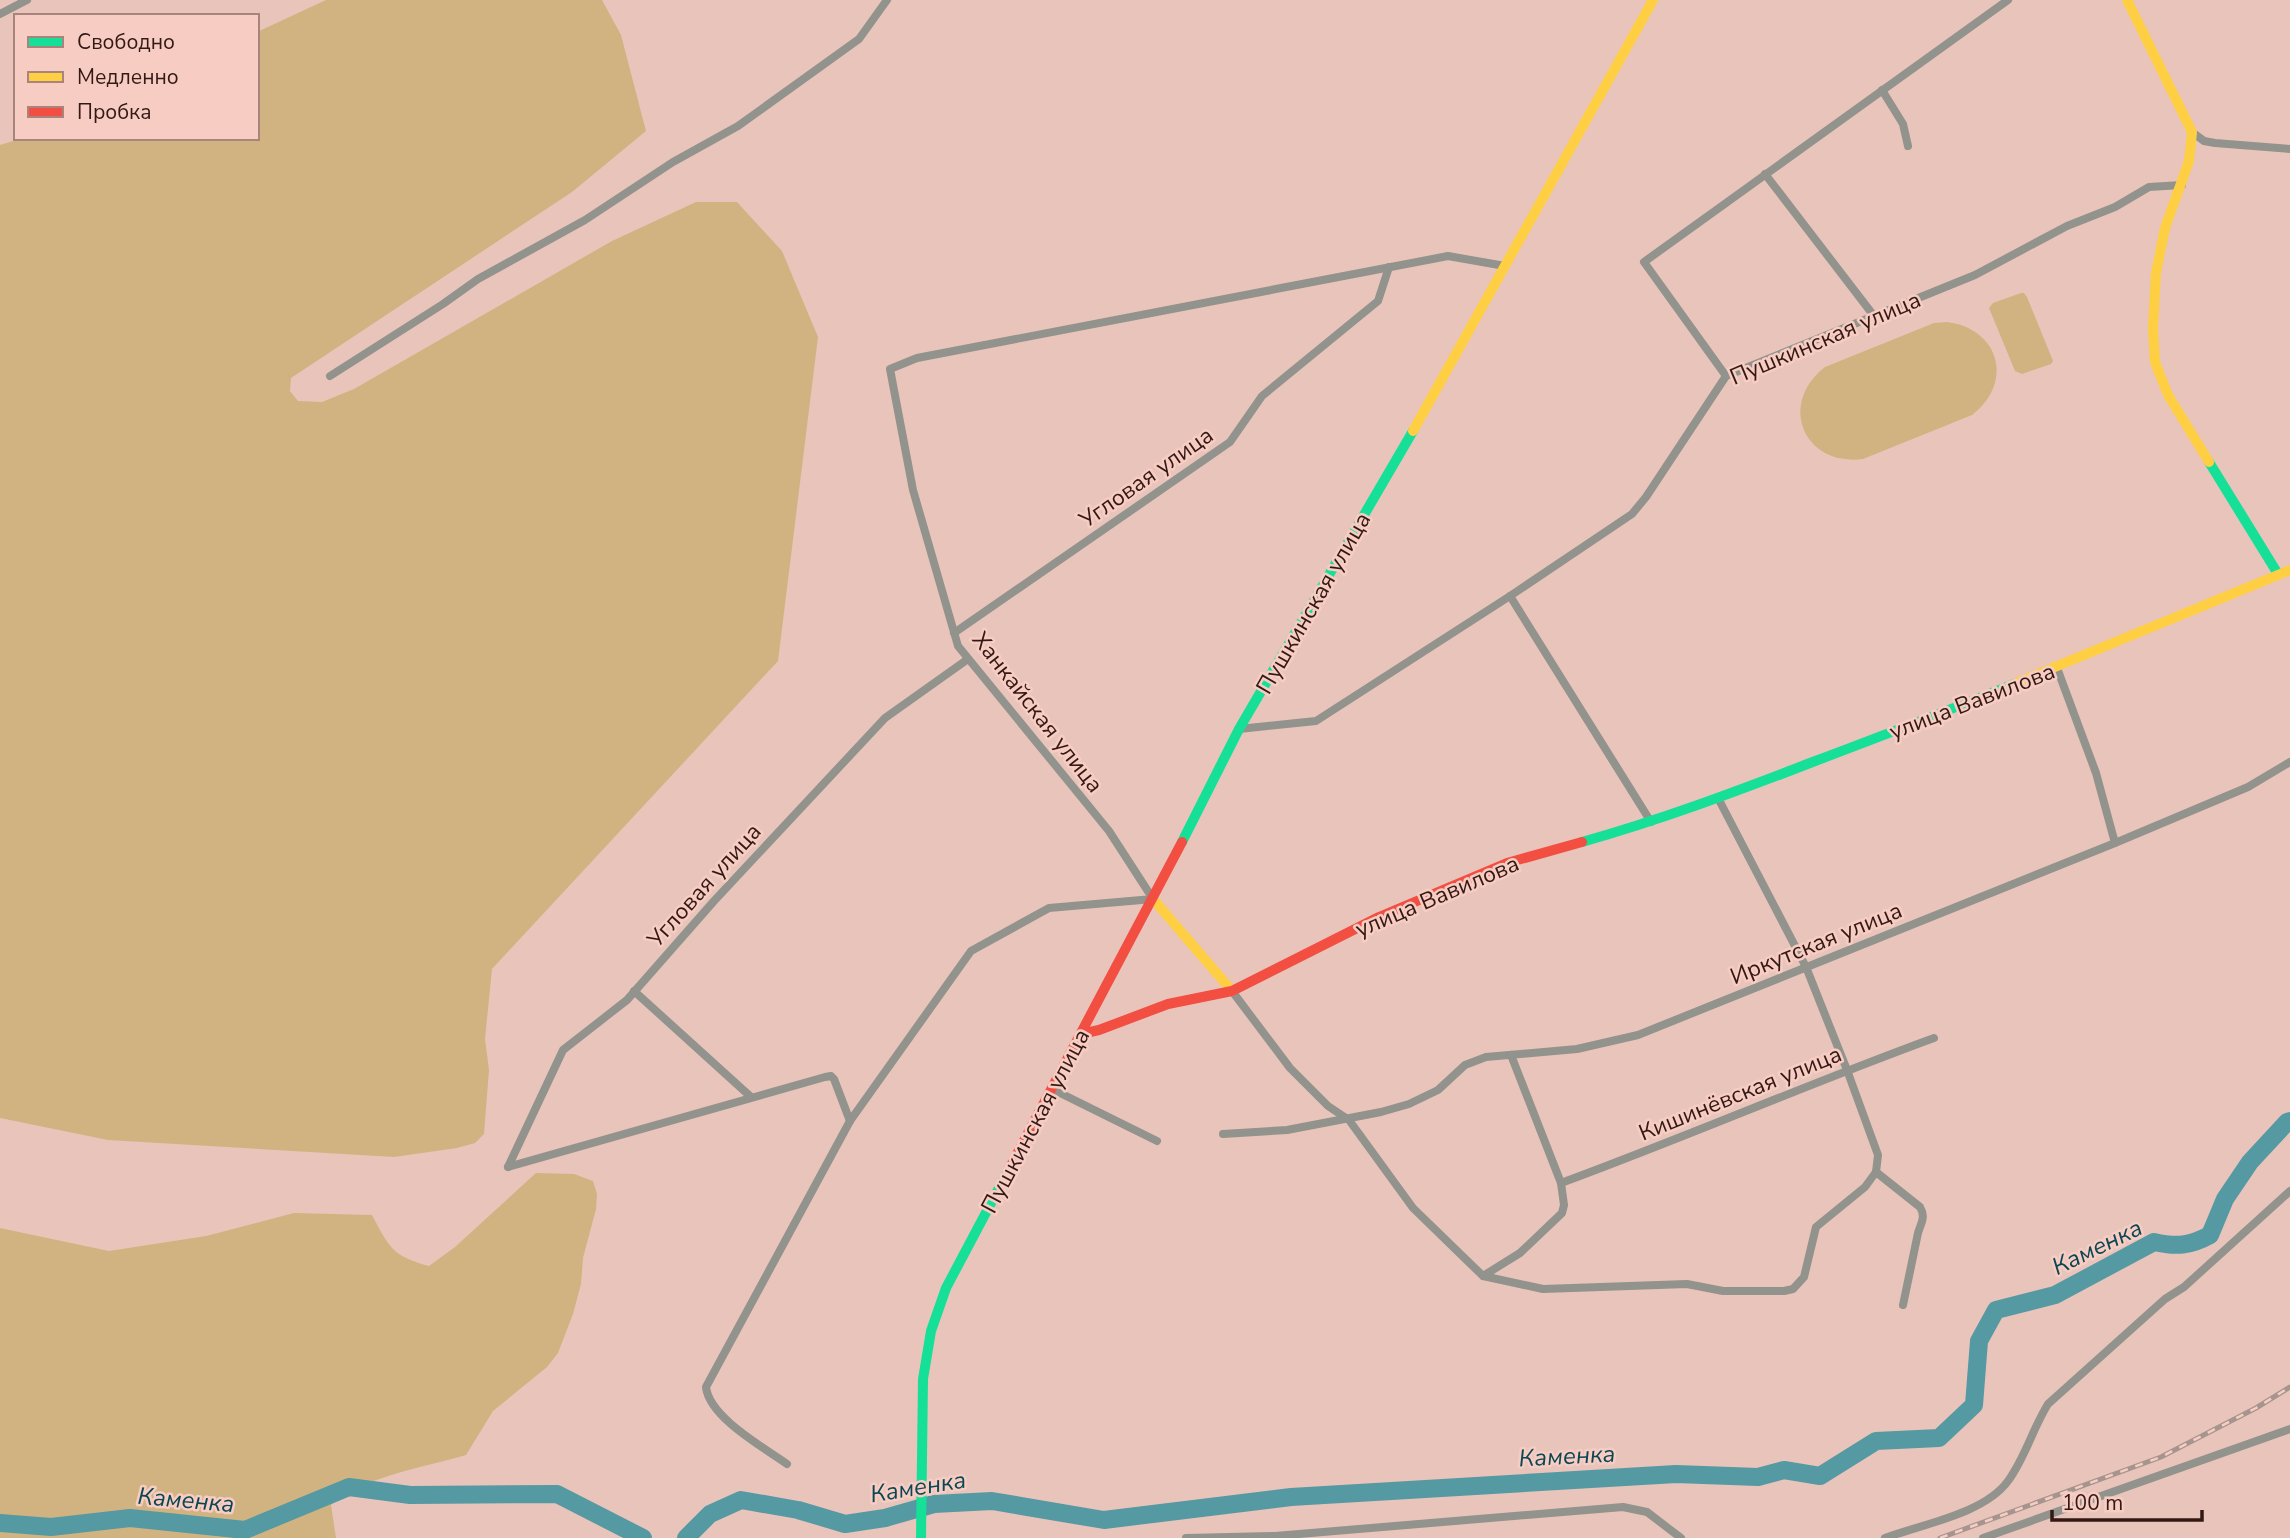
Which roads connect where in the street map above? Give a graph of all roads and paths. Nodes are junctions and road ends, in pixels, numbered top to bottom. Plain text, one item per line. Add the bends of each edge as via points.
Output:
1 (27, 0) edge
2 (887, 0) edge
3 (1653, 0) edge
4 (2008, 0) edge
5 (2127, 0) edge
6 (0, 14) edge
7 (1882, 90) junction
8 (2192, 132) junction
9 (1908, 146) dead end
10 (2290, 149) edge
11 (1765, 174) junction
12 (2182, 185) junction
13 (1504, 266) junction
14 (1389, 267) junction
15 (1874, 316) junction
16 (330, 376) dead end
17 (1726, 376) junction
18 (2290, 570) edge
19 (2278, 575) junction
20 (1510, 596) junction
21 (954, 634) junction
22 (968, 659) junction
23 (2057, 668) junction
24 (1239, 729) junction
25 (2290, 762) edge
26 (1718, 799) junction
27 (1651, 822) junction
28 (2115, 843) junction
29 (1153, 899) junction
30 (1806, 967) junction
31 (634, 991) junction
32 (1232, 991) junction
33 (1081, 1034) junction
34 (1934, 1038) dead end
35 (1511, 1055) junction
36 (1847, 1070) junction
37 (1052, 1089) junction
38 (751, 1097) junction
39 (1349, 1120) junction
40 (850, 1122) junction
41 (1223, 1134) dead end
42 (1157, 1141) dead end
43 (1876, 1172) junction
44 (1561, 1183) junction
45 (2290, 1191) edge
46 (1483, 1276) junction
47 (1903, 1304) dead end
48 (2290, 1429) edge
49 (787, 1464) dead end
50 (921, 1535) edge
51 (1186, 1538) edge
52 (1681, 1538) edge
53 (1885, 1538) edge
54 (1983, 1538) edge

1 - 6 street
2 - 16 street via 859,40 738,126 478,279
3 - 13 main road, Пушкинская улица
4 - 7 street
5 - 8 main road
7 - 9 street via 1903,124
7 - 11 street
8 - 10 street via 2215,144
8 - 12 main road
11 - 15 street
11 - 17 street via 1644,262
12 - 15 street, Пушкинская улица via 2148,187 1975,275
12 - 19 main road via 2165,228 2156,273 2155,362 2168,395
13 - 14 street via 1448,256
13 - 24 main road, Пушкинская улица
14 - 21 street, Угловая улица via 1378,301 1262,397 1230,442
14 - 21 street, Ханкайская улица via 917,358 890,369 913,490
15 - 17 street, Пушкинская улица
17 - 20 street, Пушкинская улица via 1632,514
18 - 19 main road, улица Вавилова
19 - 23 main road, улица Вавилова
20 - 24 street, Пушкинская улица via 1316,721
20 - 27 street
21 - 22 street, Ханкайская улица
22 - 29 street, Ханкайская улица via 1109,831
22 - 31 street, Угловая улица via 885,718
23 - 26 main road, улица Вавилова
23 - 28 street via 2096,773
24 - 29 main road, Пушкинская улица
25 - 28 street, Иркутская улица via 2248,787
26 - 27 main road, улица Вавилова
26 - 30 street
27 - 32 main road, улица Вавилова via 1507,863 1379,917
28 - 30 street, Иркутская улица
29 - 32 main road
29 - 33 main road, Пушкинская улица
29 - 40 street via 1049,908 971,951
30 - 35 street, Иркутская улица via 1638,1035 1577,1049
30 - 36 street
31 - 38 street
31 - 38 street, Угловая улица via 562,1049 508,1167
32 - 33 main road, улица Вавилова via 1168,1004
32 - 39 street via 1290,1068
33 - 37 main road, Пушкинская улица
34 - 36 street, Кишинёвская улица
35 - 39 street, Иркутская улица via 1465,1065 1438,1090 1409,1104
35 - 44 street
36 - 43 street via 1877,1148
36 - 44 street, Кишинёвская улица
37 - 42 street
37 - 50 main road, Пушкинская улица via 946,1288 932,1331 923,1379
38 - 40 street via 831,1076
39 - 41 street, Иркутская улица
39 - 46 street via 1413,1208
40 - 49 street via 706,1387 707,1396 723,1417
43 - 46 street via 1859,1193 1816,1227 1804,1277 1793,1289 1723,1291 1686,1284 1543,1289
43 - 47 street via 1923,1212
44 - 46 street via 1562,1213 1520,1253
45 - 53 street via 2048,1404 2007,1482 1991,1497
48 - 54 street
51 - 52 street via 1275,1536 1623,1507 1647,1512

